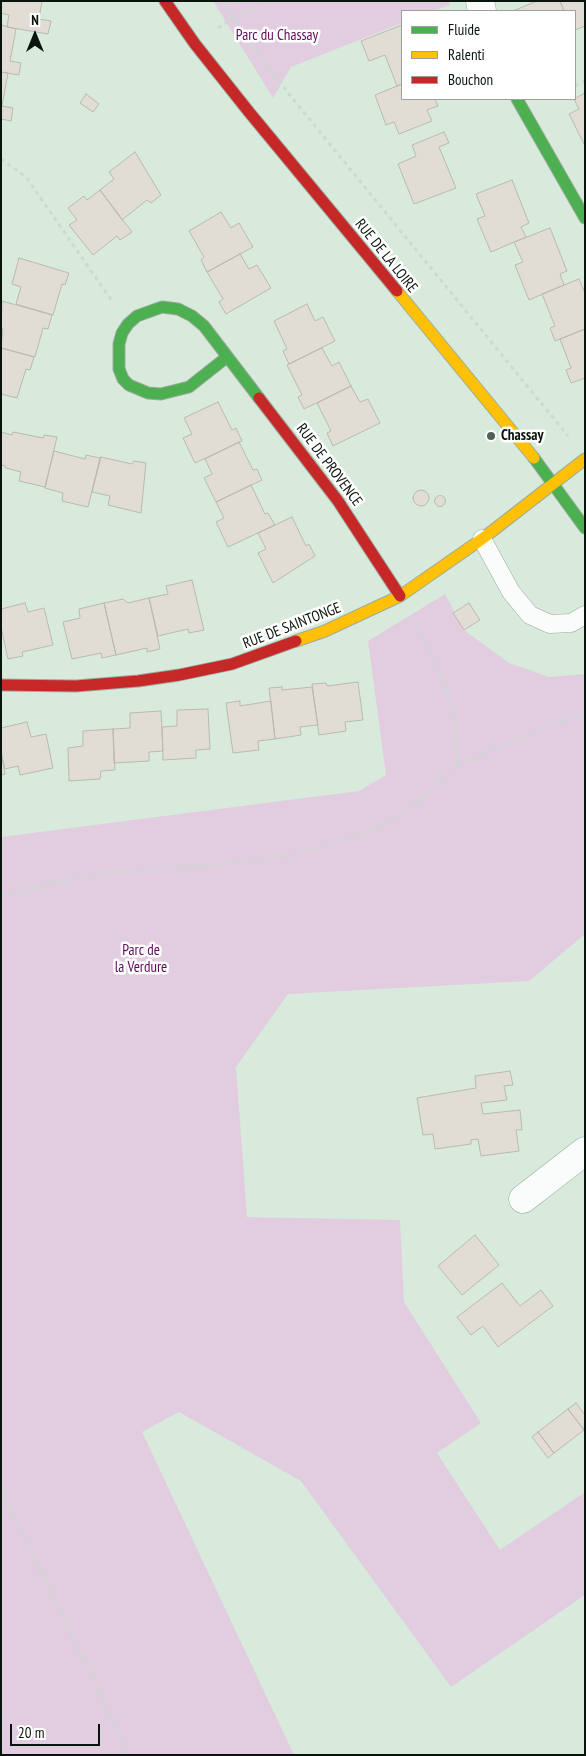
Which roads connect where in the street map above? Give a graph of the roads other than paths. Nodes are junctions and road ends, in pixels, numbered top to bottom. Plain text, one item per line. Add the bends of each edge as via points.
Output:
1 (165, 1) edge
2 (518, 100) edge
3 (585, 218) edge
4 (228, 356) junction
5 (585, 459) edge
6 (553, 483) junction
7 (585, 528) edge
8 (482, 539) junction
9 (400, 596) junction
10 (585, 615) edge
11 (1, 685) edge
12 (585, 1151) edge
13 (523, 1199) dead end

1 - 6 street, RUE DE LA LOIRE via 201,52
2 - 3 street
4 - 4 street, RUE DE PROVENCE via 192,316 178,309 162,307 137,316 128,324 119,344 119,369 129,385 148,393 161,394 189,387
4 - 9 street, RUE DE PROVENCE via 338,501
5 - 6 street, RUE DE SAINTONGE
6 - 7 street, RUE DE LA LOIRE
6 - 8 street, RUE DE SAINTONGE
8 - 9 street, RUE DE SAINTONGE
8 - 10 lane via 511,592 530,615 550,624 571,623
9 - 11 street, RUE DE SAINTONGE via 325,631 232,664 138,681 76,686
12 - 13 street

